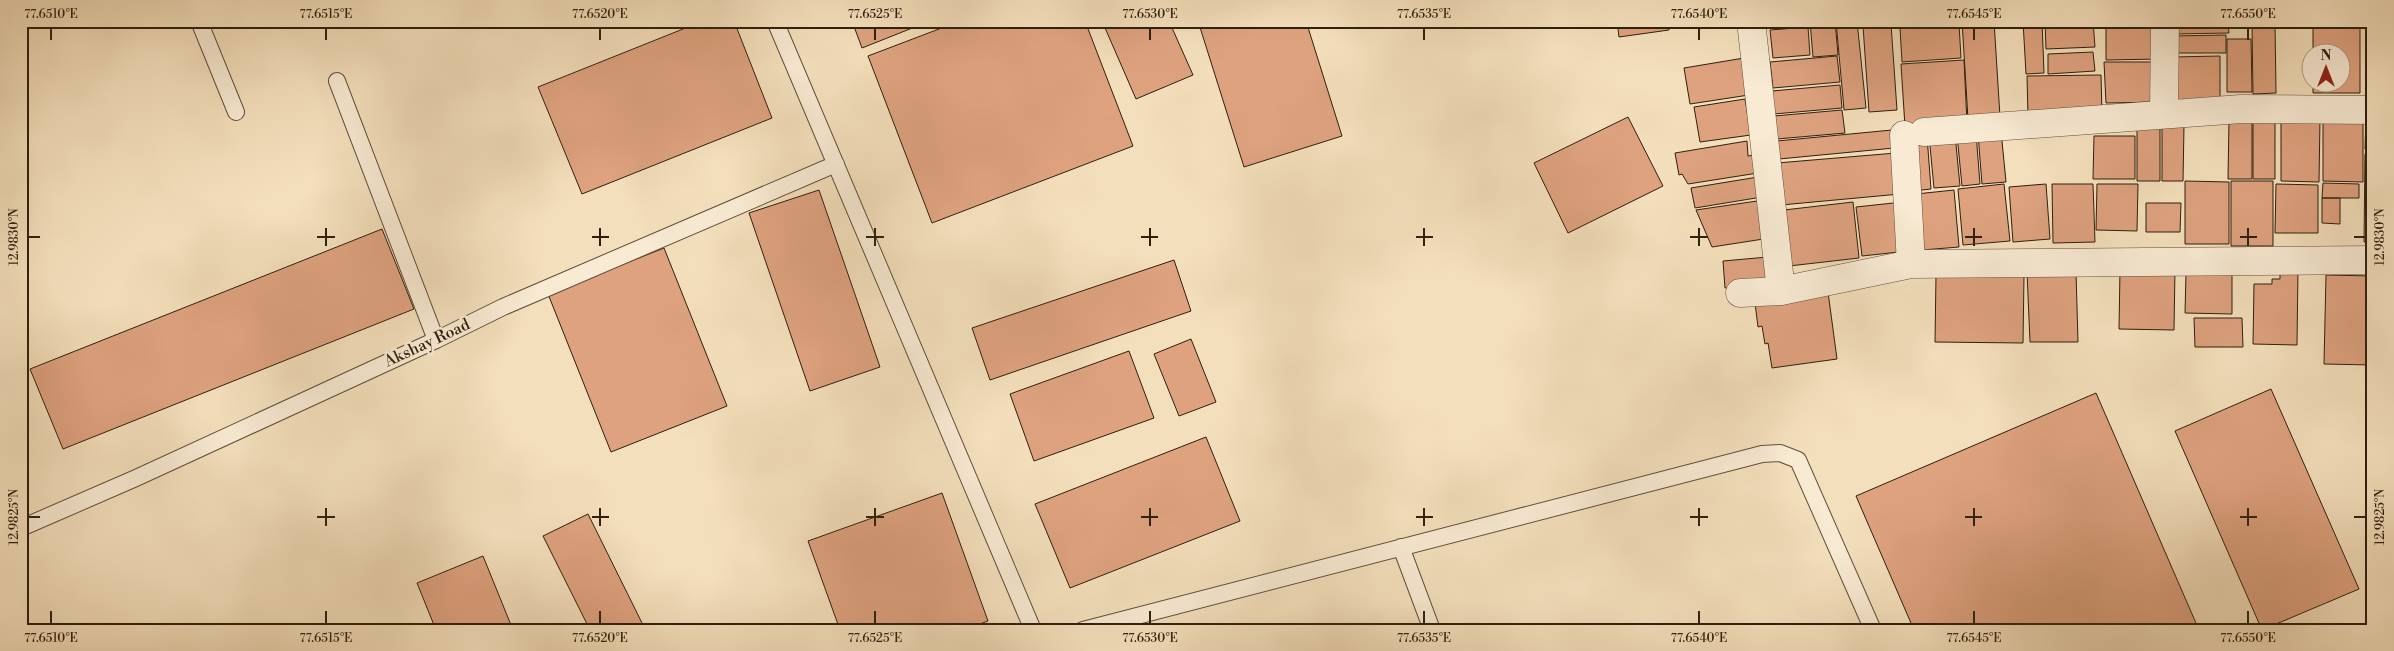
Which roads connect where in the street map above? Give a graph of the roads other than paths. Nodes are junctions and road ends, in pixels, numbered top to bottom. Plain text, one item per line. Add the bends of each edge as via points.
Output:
1 (199, 21) edge
2 (775, 21) edge
3 (1751, 21) edge
4 (2165, 21) edge
5 (337, 81) dead end
6 (2373, 110) edge
7 (236, 112) dead end
8 (2164, 114) junction
9 (836, 164) junction
10 (2373, 260) edge
11 (1911, 264) junction
12 (1781, 291) junction
13 (1740, 293) dead end
14 (436, 340) junction
15 (21, 528) edge
16 (1401, 548) junction
17 (1033, 630) edge
18 (1083, 630) edge
19 (1432, 630) edge
20 (1873, 630) edge

1 - 7 lane
2 - 9 lane
3 - 12 street
4 - 8 street
5 - 14 lane
6 - 8 street via 2241,109
8 - 11 street via 1914,134
9 - 14 lane, Akshay Road via 503,307
9 - 17 lane
10 - 11 street
11 - 12 street
12 - 13 street
14 - 15 lane, Akshay Road
16 - 18 lane
16 - 19 lane
16 - 20 lane via 1752,457 1780,453 1798,460

